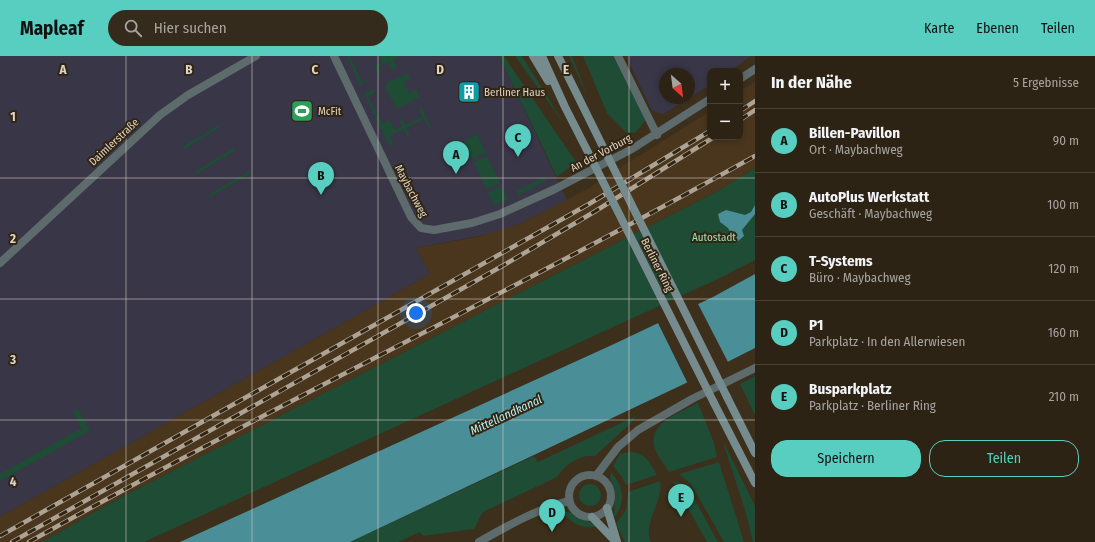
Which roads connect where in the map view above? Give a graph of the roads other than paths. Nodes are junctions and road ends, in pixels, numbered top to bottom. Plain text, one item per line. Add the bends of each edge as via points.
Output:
1 (256, 56) edge
2 (334, 56) edge
3 (533, 56) edge
4 (542, 56) edge
5 (558, 56) edge
6 (618, 56) edge
7 (755, 69) edge
8 (743, 77) edge
9 (707, 101) edge
10 (565, 107) junction
11 (656, 135) junction
12 (555, 189) joint
13 (0, 263) edge
14 (755, 368) edge
15 (755, 453) edge
16 (596, 476) junction
17 (755, 483) edge
18 (569, 501) junction
19 (607, 508) junction
20 (592, 517) junction
21 (479, 542) edge
22 (616, 542) edge

1 - 13 street, Daimlerstraße via 188,95 160,115
2 - 12 street, Maybachweg via 405,205 415,224 421,228 434,230 472,223 500,214
3 - 10 main road
4 - 10 main road, Berliner Ring
5 - 15 main road, Berliner Ring, bridge
6 - 11 street
7 - 8 street
9 - 11 street, An der Vorburg
10 - 17 main road, Berliner Ring, bridge
11 - 12 street, An der Vorburg
14 - 16 street via 692,399 638,430 618,447
16 - 18 street via 584,476 574,482
16 - 19 street via 610,489
18 - 20 street via 578,513
18 - 21 street via 520,520
19 - 20 street
19 - 22 main road
20 - 22 main road

